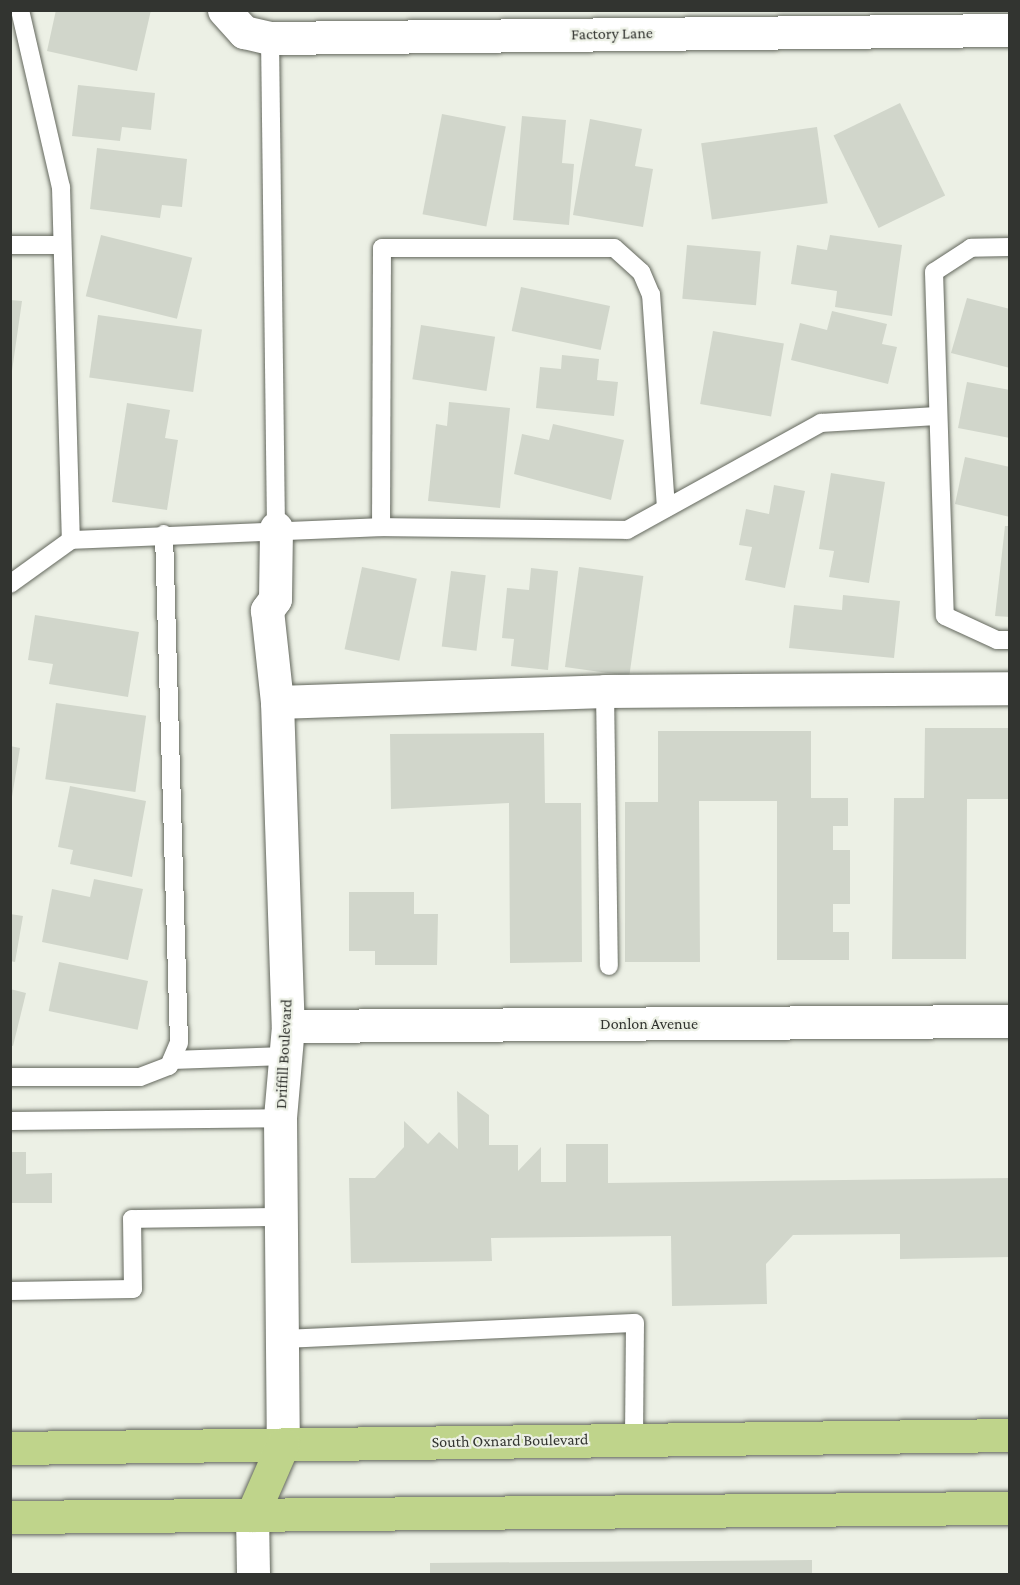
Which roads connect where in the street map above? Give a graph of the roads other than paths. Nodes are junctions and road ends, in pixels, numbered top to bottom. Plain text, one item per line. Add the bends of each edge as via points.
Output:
1 (20, 10) edge
2 (224, 10) edge
3 (1010, 30) edge
4 (270, 38) junction
5 (62, 245) junction
6 (10, 246) edge
7 (1010, 247) edge
8 (936, 416) junction
9 (666, 508) junction
10 (381, 527) junction
11 (276, 528) junction
12 (164, 534) junction
13 (71, 540) junction
14 (10, 584) edge
15 (1010, 640) edge
16 (1010, 688) edge
17 (605, 691) junction
18 (277, 702) junction
19 (609, 966) dead end
20 (1010, 1021) edge
21 (287, 1041) junction
22 (172, 1060) junction
23 (10, 1077) edge
24 (280, 1118) junction
25 (10, 1121) edge
26 (281, 1217) junction
27 (10, 1291) edge
28 (282, 1339) junction
29 (1010, 1435) edge
30 (634, 1439) junction
31 (284, 1444) junction
32 (10, 1448) edge
33 (1010, 1508) edge
34 (252, 1515) junction
35 (10, 1517) edge
36 (253, 1575) edge

1 - 5 lane via 61,187
2 - 4 street, Factory Lane via 244,32
3 - 4 street, Factory Lane
4 - 11 lane
5 - 6 lane
5 - 13 lane
7 - 8 lane via 971,248 934,272
8 - 9 lane via 821,423
8 - 15 lane via 945,616 997,640
9 - 10 lane via 627,530
9 - 10 lane via 651,295 641,272 614,248 382,248
10 - 11 lane
11 - 12 lane
11 - 18 street, Driffill Boulevard via 275,599 284,607 284,654 275,665
12 - 13 lane
12 - 22 lane via 177,846 179,1043
13 - 14 lane
16 - 17 street
17 - 18 street
17 - 19 lane
18 - 21 street, Driffill Boulevard
20 - 21 street, Donlon Avenue
21 - 22 lane
21 - 24 street, Driffill Boulevard
22 - 23 lane via 140,1077
24 - 25 lane
24 - 26 street, Driffill Boulevard
26 - 27 lane via 132,1219 133,1289
26 - 28 street, Driffill Boulevard
28 - 30 lane via 635,1323
28 - 31 street, Driffill Boulevard
29 - 30 main road, South Oxnard Boulevard
30 - 31 main road, South Oxnard Boulevard
31 - 32 main road, South Oxnard Boulevard
31 - 34 main road
33 - 34 main road
34 - 35 main road
34 - 36 street

